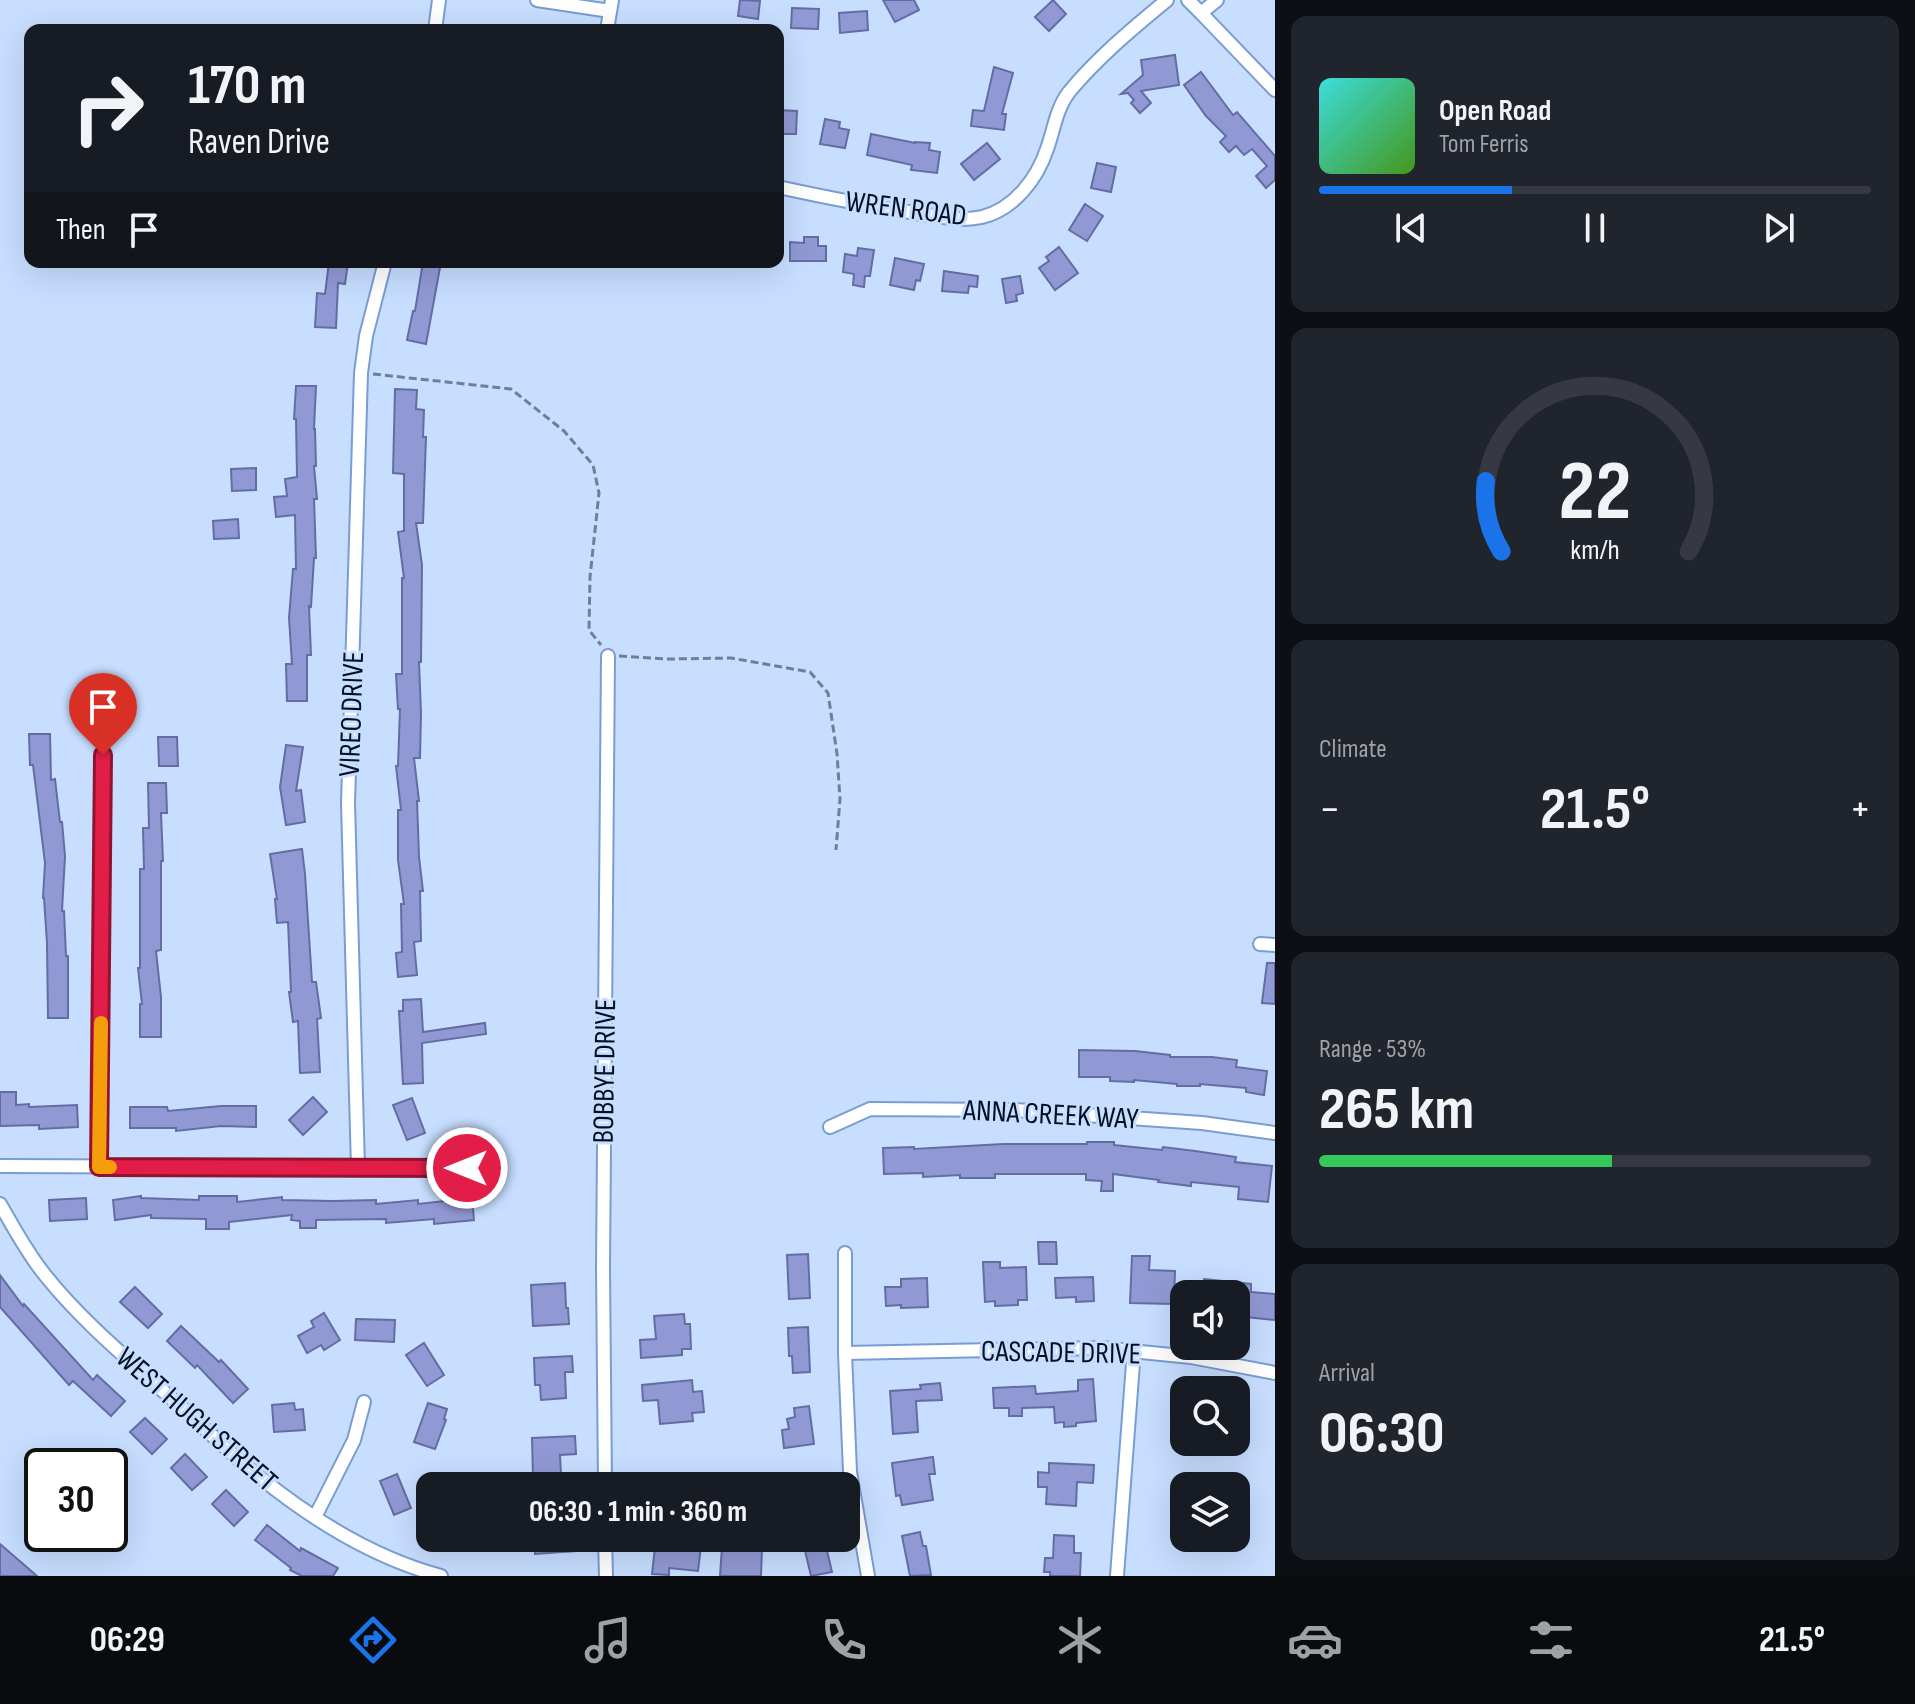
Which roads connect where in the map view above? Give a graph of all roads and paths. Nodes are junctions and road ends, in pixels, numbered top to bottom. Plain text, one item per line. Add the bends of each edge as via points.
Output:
1 (439, 0) edge
2 (537, 0) edge
3 (1167, 0) edge
4 (1188, 0) edge
5 (1217, 0) edge
6 (611, 5) edge
7 (1201, 13) junction
8 (436, 24) edge
9 (1275, 90) edge
10 (784, 188) edge
11 (383, 268) edge
12 (361, 373) junction
13 (608, 656) junction
14 (103, 755) dead end
15 (836, 850) dead end
16 (1260, 944) dead end
17 (1275, 945) edge
18 (830, 1127) dead end
19 (1275, 1133) edge
20 (0, 1166) edge
21 (99, 1167) junction
22 (358, 1168) junction
23 (467, 1168) dead end
24 (0, 1204) edge
25 (845, 1253) dead end
26 (1134, 1350) junction
27 (845, 1353) junction
28 (1275, 1373) edge
29 (364, 1402) dead end
30 (605, 1472) edge
31 (315, 1517) junction
32 (605, 1552) edge
33 (441, 1576) edge
34 (606, 1576) edge
35 (868, 1576) edge
36 (1117, 1576) edge

1 - 8 street
2 - 6 street
3 - 10 street, WREN ROAD via 1069,92 1039,167 1020,196 998,211 957,219
4 - 7 street
5 - 7 street
7 - 9 street
11 - 12 street, VIREO DRIVE
12 - 13 path via 511,389 564,431 593,465 599,493 589,630
12 - 22 street, VIREO DRIVE via 348,803
13 - 15 path via 731,658 810,672 828,693 837,754
13 - 30 street, BOBBYE DRIVE
14 - 21 street
16 - 17 street
18 - 19 street, ANNA CREEK WAY via 870,1109 1014,1110
20 - 21 street
21 - 22 street
22 - 23 street
24 - 31 street, WEST HUGH STREET via 27,1251 71,1306 228,1450
25 - 27 street
26 - 27 street, CASCADE DRIVE
26 - 28 street, CASCADE DRIVE
26 - 36 street
27 - 35 street via 850,1472
29 - 31 street via 354,1440
31 - 33 street, WEST HUGH STREET via 383,1555
32 - 34 street

